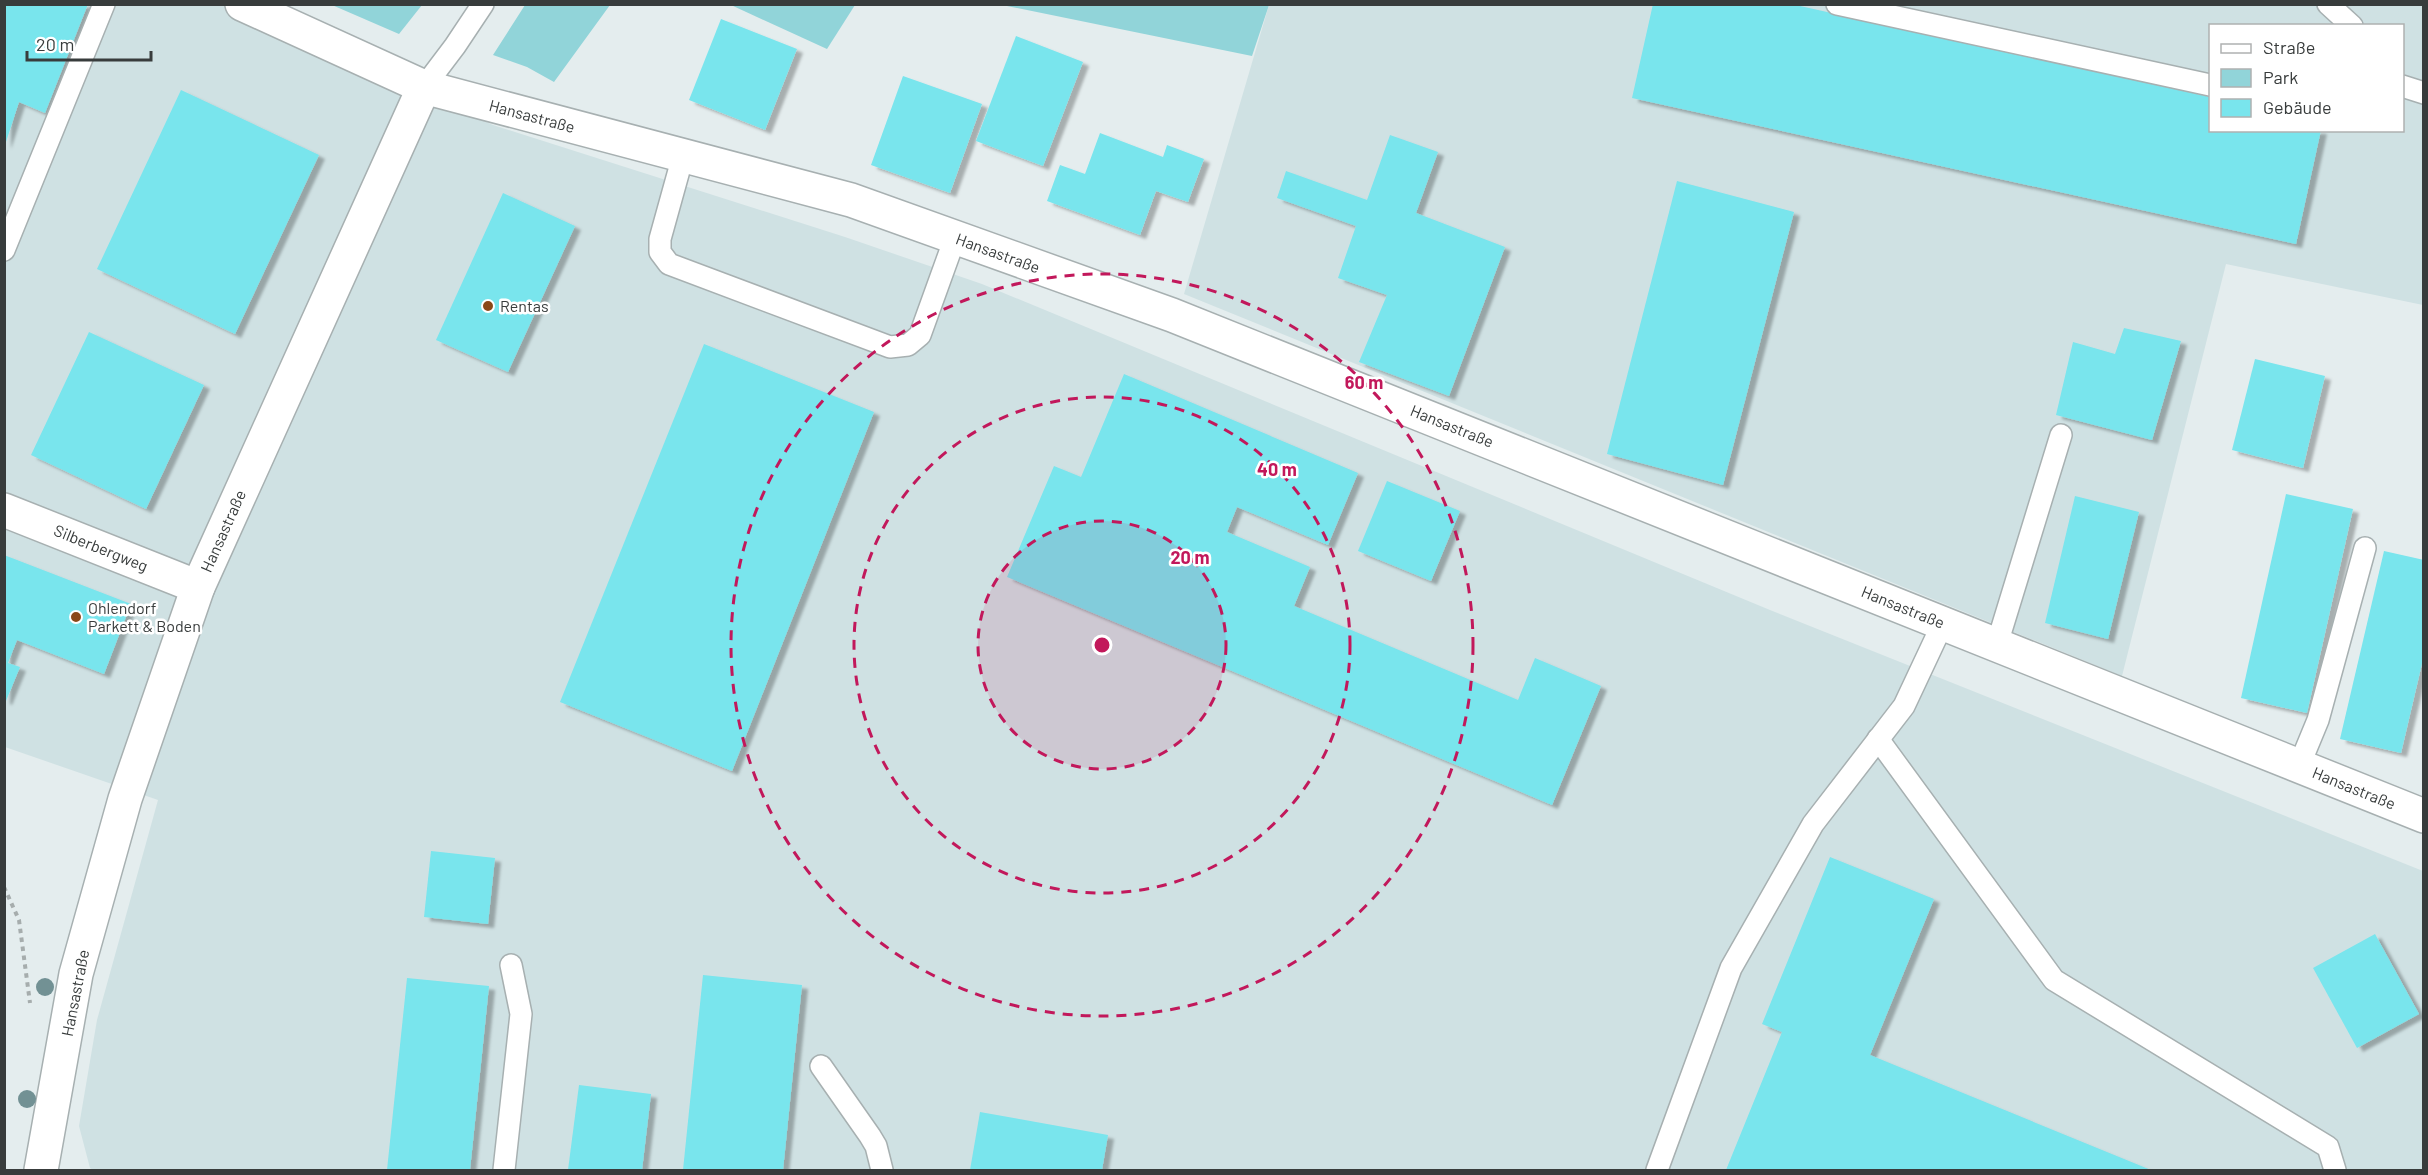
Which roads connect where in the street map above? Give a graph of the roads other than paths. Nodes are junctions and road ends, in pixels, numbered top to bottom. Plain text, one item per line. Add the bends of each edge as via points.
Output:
1 (104, 4) edge
2 (242, 4) edge
3 (483, 4) edge
4 (1837, 4) edge
5 (2328, 4) edge
6 (2350, 24) edge
7 (2209, 84) edge
8 (2404, 86) edge
9 (424, 87) junction
10 (2424, 93) edge
11 (683, 156) junction
12 (955, 238) junction
13 (4, 250) edge
14 (2061, 435) dead end
15 (4, 510) edge
16 (2365, 548) dead end
17 (198, 587) junction
18 (1943, 622) junction
19 (1997, 644) junction
20 (1878, 739) junction
21 (2299, 766) junction
22 (2424, 816) edge
23 (511, 965) dead end
24 (821, 1066) dead end
25 (41, 1170) edge
26 (504, 1170) edge
27 (882, 1170) edge
28 (1657, 1170) edge
29 (2335, 1170) edge

1 - 13 lane
2 - 9 street, Hansastraße
3 - 9 lane
4 - 7 lane
5 - 6 lane
8 - 10 lane
9 - 11 street, Hansastraße
9 - 17 street, Hansastraße
11 - 12 street, Hansastraße via 851,200
11 - 12 lane via 660,239 660,252 669,264 890,347 908,345 920,335
12 - 18 street, Hansastraße via 1172,315
14 - 19 lane
15 - 17 street, Silberbergweg
16 - 21 lane via 2318,720
17 - 25 street, Hansastraße via 125,799 76,974
18 - 19 street, Hansastraße
18 - 20 lane via 1904,706
19 - 21 street, Hansastraße
20 - 28 lane via 1813,824 1731,968
20 - 29 lane via 2054,980 2328,1148
21 - 22 street, Hansastraße
23 - 26 lane via 521,1014
24 - 27 lane via 876,1146

